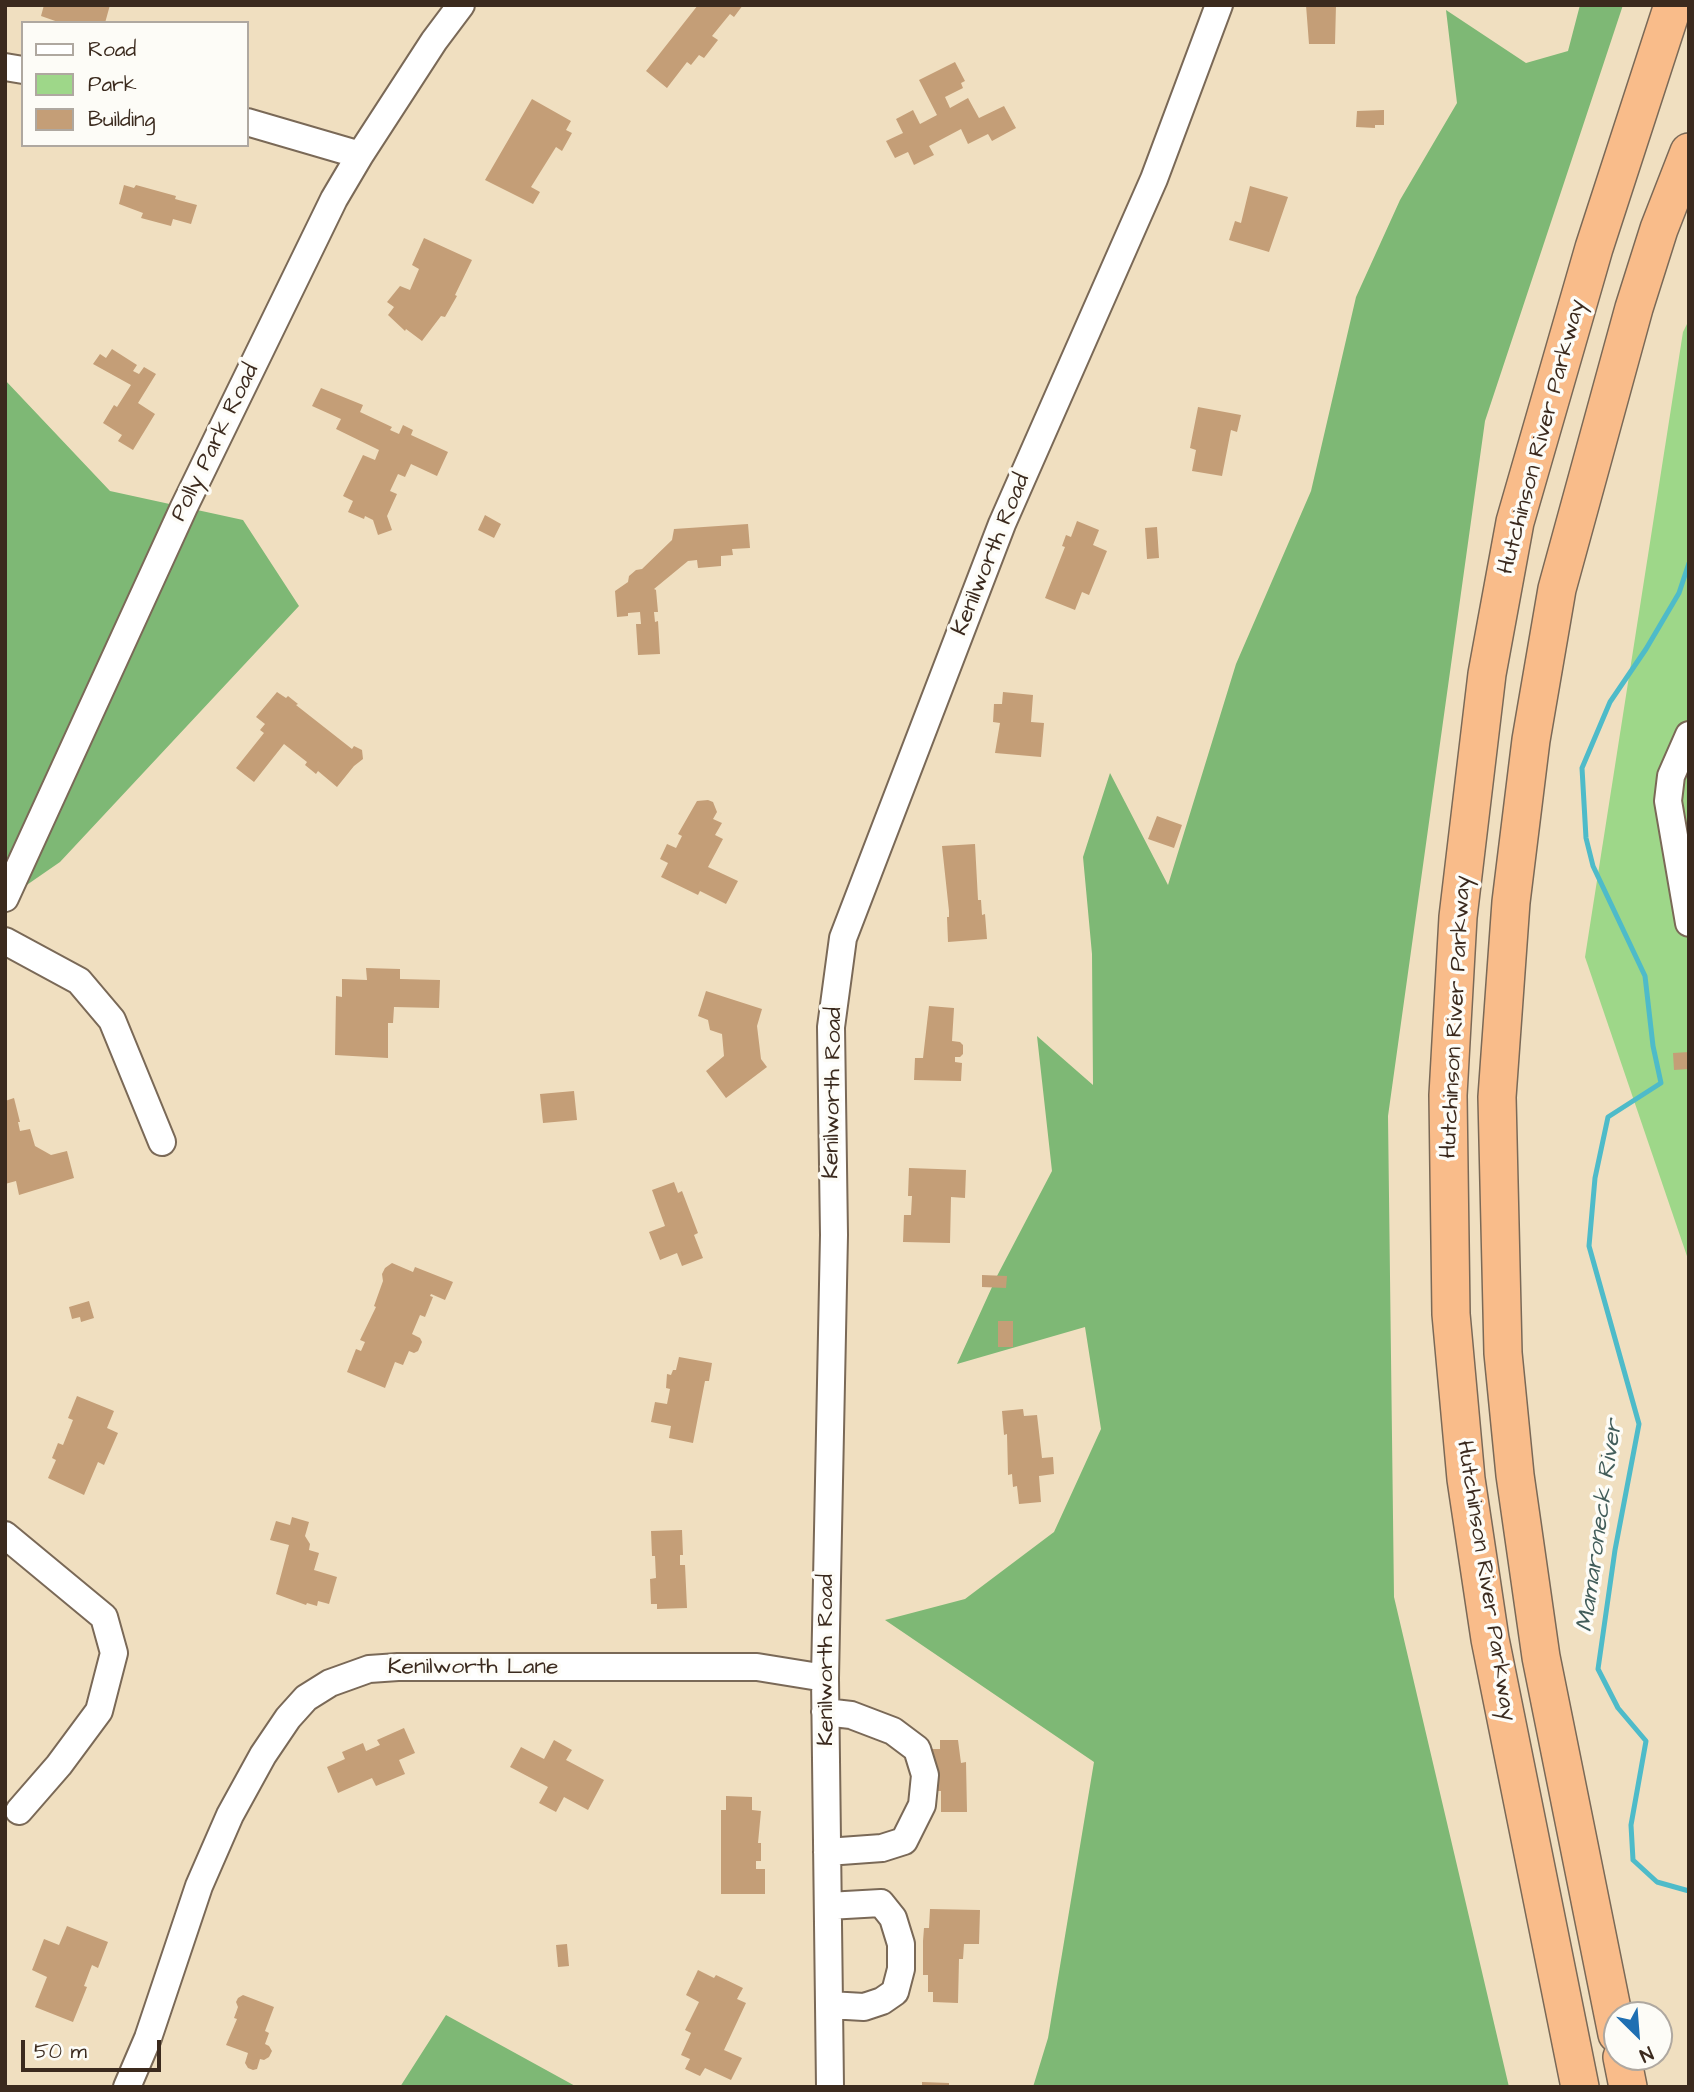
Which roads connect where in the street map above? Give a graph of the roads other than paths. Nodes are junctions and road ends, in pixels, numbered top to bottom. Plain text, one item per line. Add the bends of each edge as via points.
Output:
1 (461, 5) edge
2 (1219, 5) edge
3 (1652, 5) edge
4 (1673, 5) edge
5 (248, 122) edge
6 (1689, 152) edge
7 (360, 155) junction
8 (1689, 204) edge
9 (1594, 248) junction
10 (1600, 425) junction
11 (1689, 735) edge
12 (5, 898) edge
13 (1689, 923) edge
14 (5, 941) edge
15 (162, 1142) dead end
16 (5, 1535) edge
17 (825, 1678) junction
18 (825, 1712) junction
19 (19, 1811) dead end
20 (827, 1852) junction
21 (828, 1906) junction
22 (1610, 2001) edge
23 (829, 2005) junction
24 (127, 2087) edge
25 (830, 2087) edge
26 (1580, 2087) edge

1 - 7 street, Polly Park Road
2 - 17 street, Kenilworth Road via 1154,179 1002,524 843,938 831,1027 834,1235
3 - 9 highway
4 - 9 highway, Hutchinson River Parkway
5 - 7 street
6 - 10 highway, Hutchinson River Parkway via 1638,295
7 - 12 street, Polly Park Road via 328,211 184,507
8 - 10 highway
9 - 26 highway, Hutchinson River Parkway via 1515,522 1487,674 1458,917 1448,1096 1451,1314 1466,1479 1490,1639
10 - 22 highway, Hutchinson River Parkway via 1557,589 1531,740 1511,902 1497,1097 1503,1353 1515,1475 1541,1657
11 - 13 street via 1671,776 1668,801
14 - 15 street via 79,981 112,1020
16 - 19 street via 104,1617 114,1653 99,1711
17 - 18 street, Kenilworth Road
17 - 24 street, Kenilworth Lane via 757,1667 398,1667 369,1669 330,1683 288,1717 230,1815 199,1886
18 - 20 street, Kenilworth Road
18 - 20 street via 851,1715 893,1731 916,1749 926,1775 922,1805 904,1841 881,1848
20 - 21 street, Kenilworth Road
21 - 23 street, Kenilworth Road
21 - 23 street via 881,1903 893,1918 901,1944 895,1992 864,2007
23 - 25 street, Kenilworth Road

